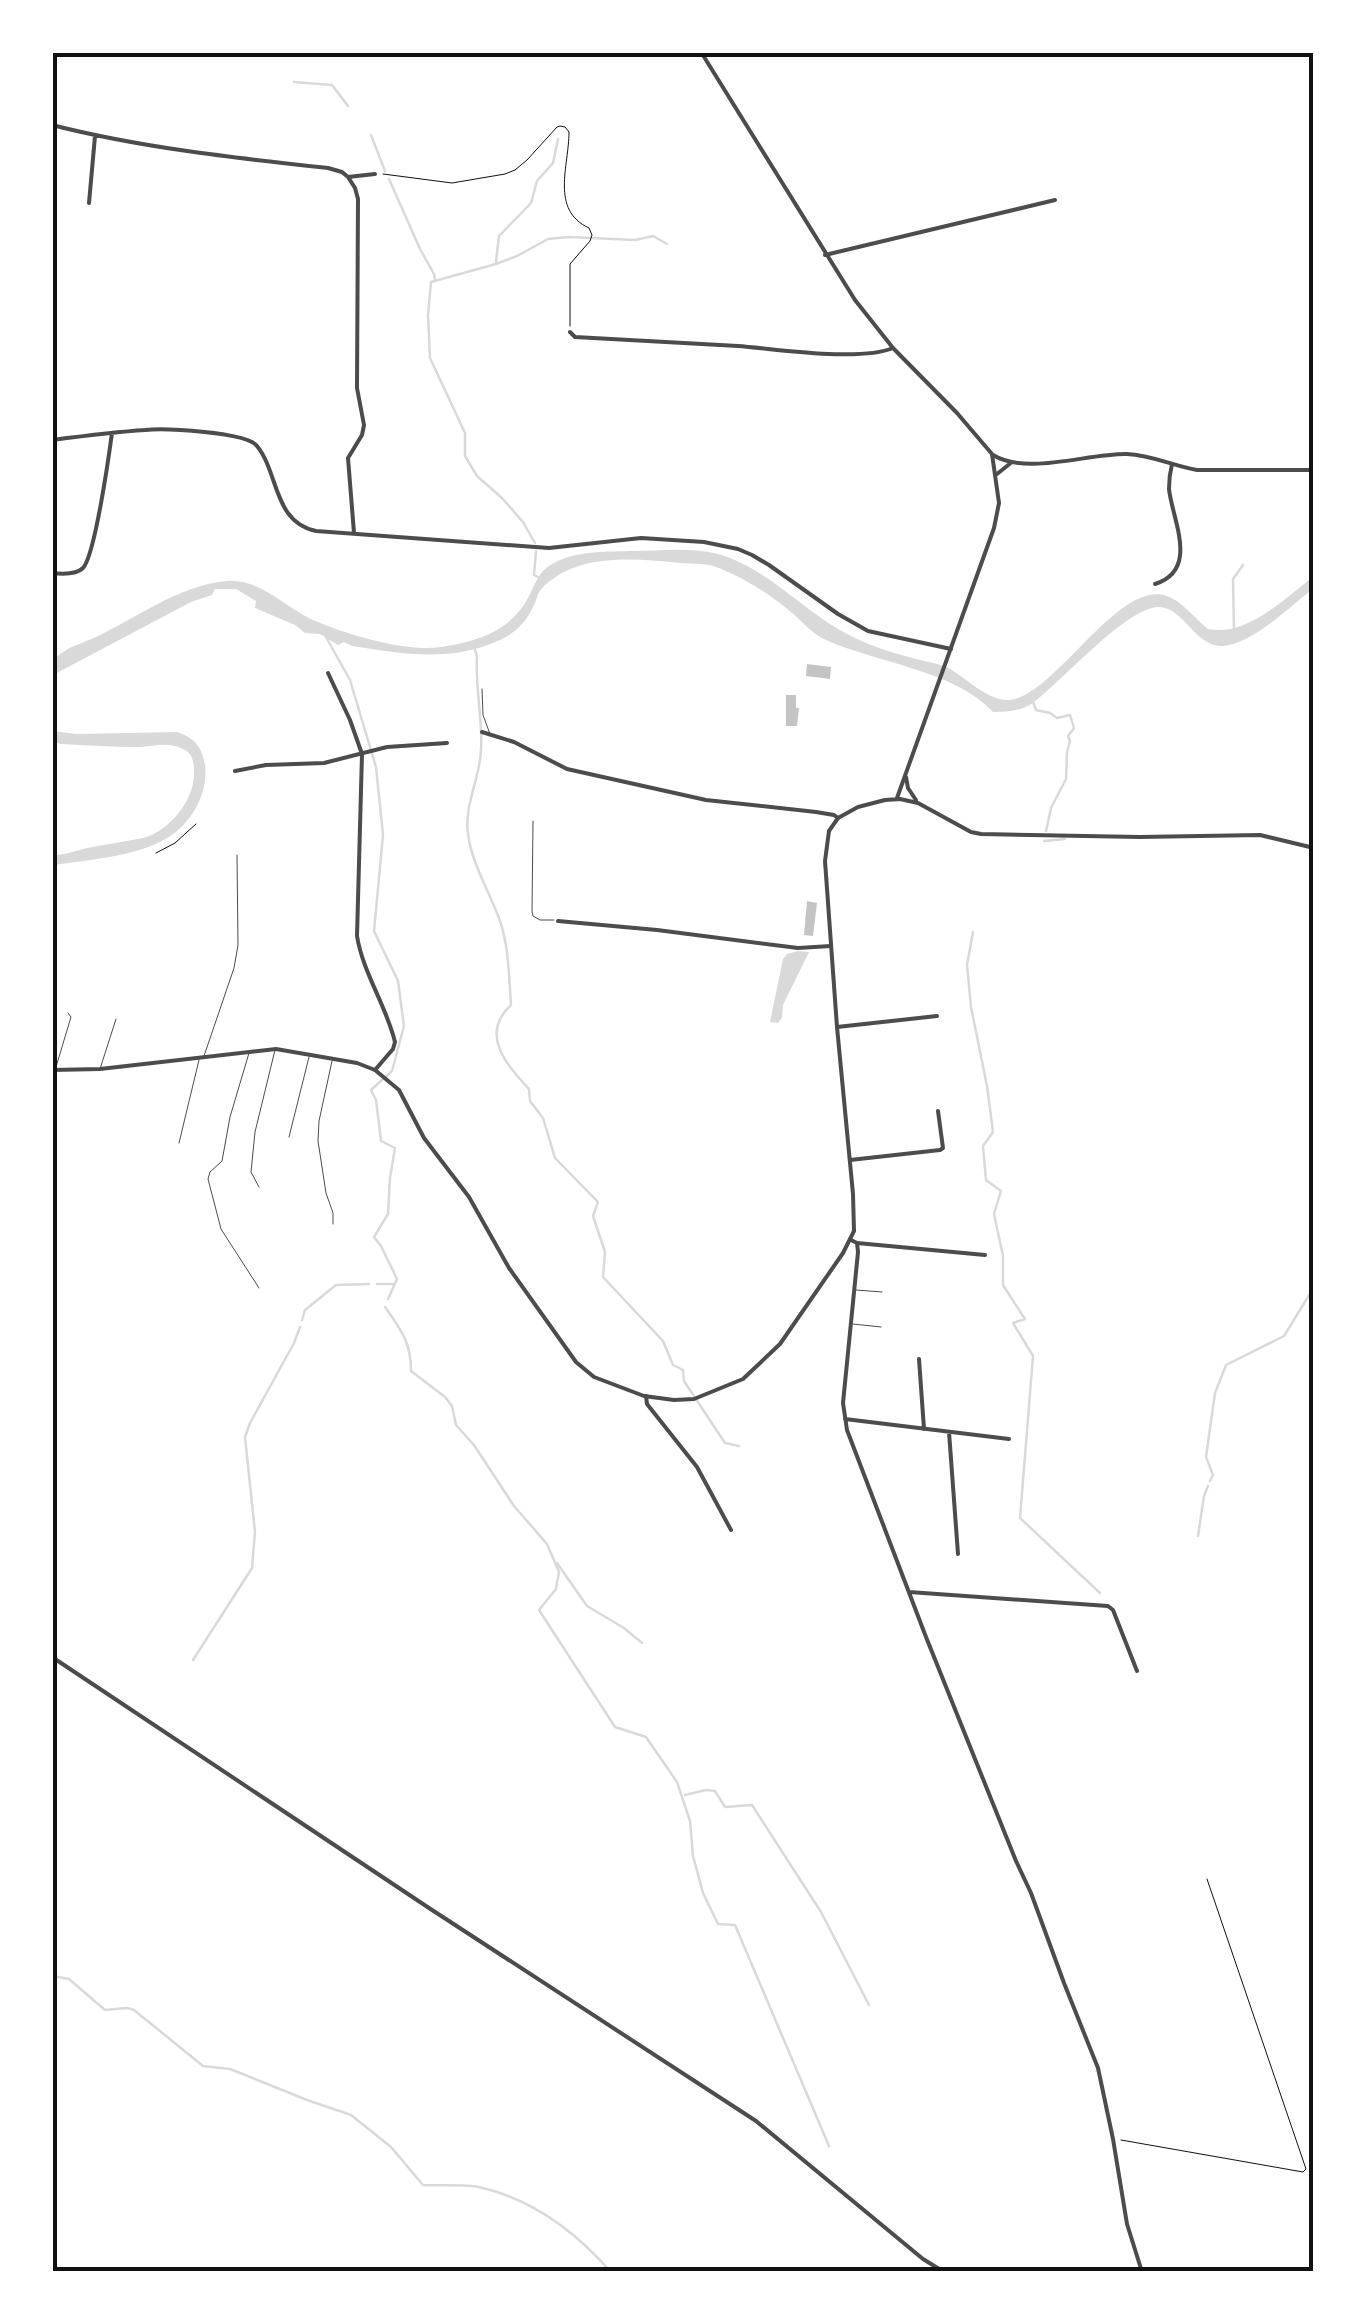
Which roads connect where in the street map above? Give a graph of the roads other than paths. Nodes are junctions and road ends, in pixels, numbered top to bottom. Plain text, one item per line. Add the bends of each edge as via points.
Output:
1 (702, 52) edge
2 (52, 125) edge
3 (95, 136) junction
4 (375, 174) road end
5 (348, 177) junction
6 (1056, 200) dead end
7 (88, 203) dead end
8 (825, 255) junction
9 (570, 332) road end
10 (892, 348) junction
11 (112, 433) junction
12 (52, 440) edge
13 (992, 454) junction
14 (1012, 462) junction
15 (1172, 464) junction
16 (1314, 470) edge
17 (996, 475) junction
18 (354, 533) junction
19 (52, 573) edge
20 (1155, 584) dead end
21 (951, 649) junction
22 (328, 673) dead end
23 (482, 689) dead end
24 (482, 732) dead end
25 (491, 735) junction
26 (446, 743) dead end
27 (367, 752) junction
28 (234, 772) dead end
29 (906, 780) junction
30 (898, 799) junction
31 (918, 802) junction
32 (838, 818) junction
33 (533, 821) dead end
34 (1314, 848) edge
35 (237, 855) dead end
36 (558, 920) joint
37 (831, 946) junction
38 (68, 1013) dead end
39 (937, 1016) dead end
40 (116, 1019) dead end
41 (837, 1027) junction
42 (276, 1049) junction
43 (250, 1051) junction
44 (310, 1054) junction
45 (202, 1056) junction
46 (332, 1058) junction
47 (100, 1069) junction
48 (54, 1070) edge
49 (375, 1070) junction
50 (938, 1111) dead end
51 (290, 1137) dead end
52 (180, 1144) dead end
53 (850, 1160) junction
54 (259, 1187) dead end
55 (334, 1224) dead end
56 (854, 1242) junction
57 (985, 1255) dead end
58 (259, 1288) dead end
59 (853, 1290) junction
60 (882, 1292) dead end
61 (850, 1324) junction
62 (881, 1326) dead end
63 (919, 1359) dead end
64 (645, 1396) junction
65 (844, 1420) junction
66 (924, 1429) junction
67 (949, 1432) junction
68 (1009, 1439) dead end
69 (731, 1530) dead end
70 (958, 1554) dead end
71 (909, 1592) junction
72 (52, 1657) edge
73 (1137, 1672) dead end
74 (944, 2272) edge
75 (1142, 2272) edge

1 - 8 street
2 - 3 street
3 - 5 street via 328,168
3 - 7 street
4 - 5 street
5 - 18 street via 358,199 357,388 364,425 348,458
6 - 8 street
8 - 10 street
9 - 10 street via 818,352
10 - 13 street
11 - 12 street
11 - 18 street via 241,436 258,446 296,522
11 - 19 street via 89,556 76,572
13 - 14 street
13 - 17 street
14 - 15 street via 1130,454
14 - 17 street
15 - 16 street
15 - 20 street via 1170,492 1183,550 1174,571
17 - 21 street via 994,528
18 - 21 street via 548,548 641,538 721,545 769,565 868,631
21 - 29 street
22 - 27 street
23 - 25 lane
24 - 25 street
25 - 32 street via 576,771
26 - 27 street
27 - 28 street
27 - 49 street via 357,936 395,1042
29 - 30 street
29 - 31 street
30 - 31 street
30 - 32 street via 858,806
31 - 34 street via 981,834 1260,834
32 - 37 street via 826,846
33 - 36 lane via 533,916
35 - 45 lane via 234,968
36 - 37 street via 798,948
37 - 41 street
38 - 48 lane via 72,1018
39 - 41 street
40 - 47 lane
41 - 53 street
42 - 43 street
42 - 44 street
42 - 54 lane via 254,1132 252,1172
43 - 45 street
43 - 58 lane via 222,1160 208,1179 222,1229
44 - 46 street
44 - 51 lane
45 - 47 street
45 - 52 lane
46 - 49 street
46 - 55 lane via 318,1141
47 - 48 street
49 - 64 street via 405,1099 424,1138 576,1362 594,1377
50 - 53 street via 940,1150
53 - 56 street
56 - 57 street
56 - 59 street
56 - 64 street via 780,1344 743,1379 697,1398
59 - 60 lane
59 - 61 street
61 - 62 lane
61 - 65 street
63 - 66 street
64 - 69 street via 697,1467
65 - 66 street
65 - 71 street
66 - 67 street
67 - 68 street
67 - 70 street
71 - 73 street via 1108,1606
71 - 75 street via 1098,2068
72 - 74 street via 756,2120

